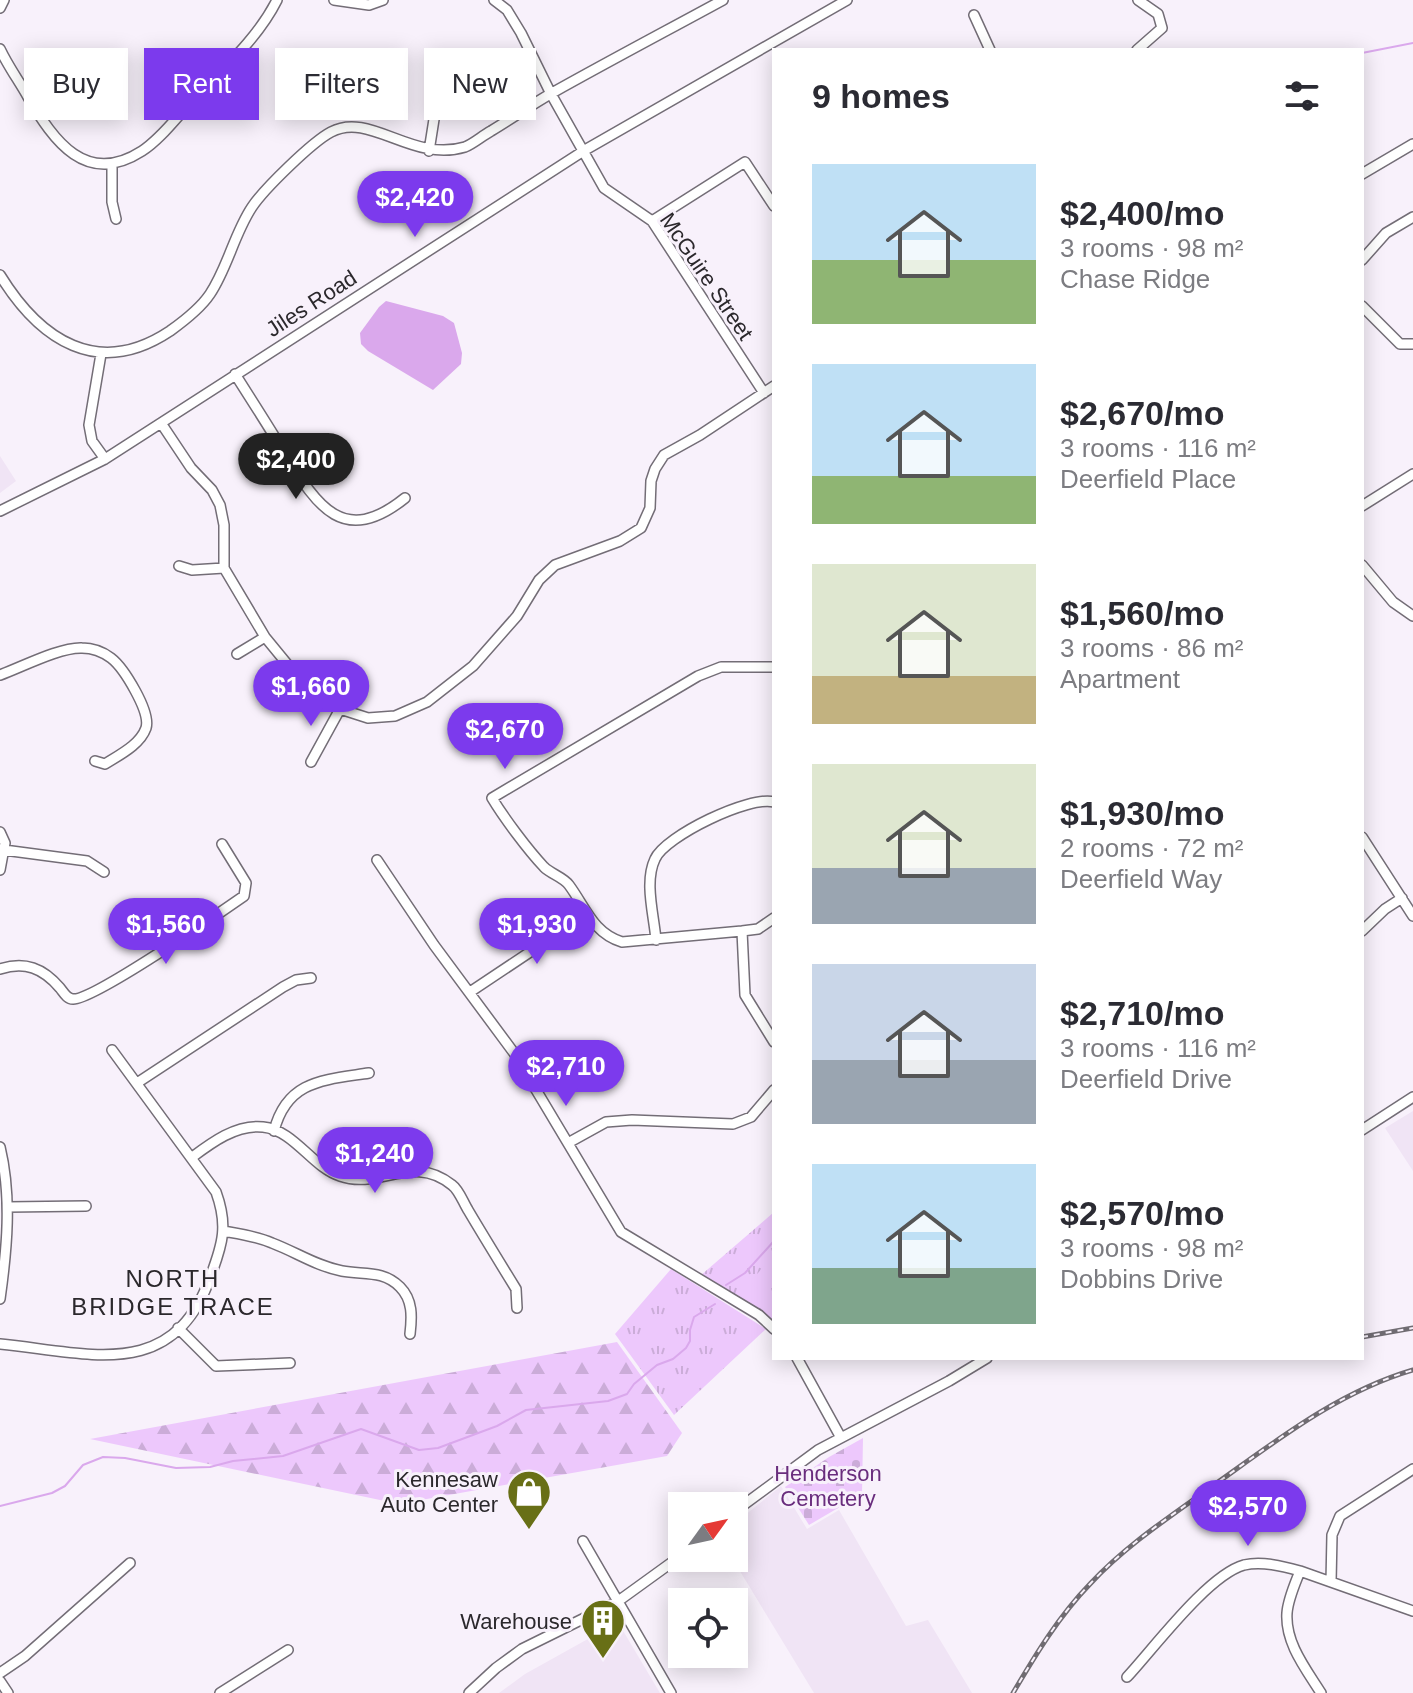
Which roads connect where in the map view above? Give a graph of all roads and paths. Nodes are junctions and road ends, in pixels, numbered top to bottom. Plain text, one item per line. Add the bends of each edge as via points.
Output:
1 (4, 0) edge
2 (277, 0) edge
3 (334, 0) edge
4 (383, 0) edge
5 (494, 0) edge
6 (723, 0) edge
7 (847, 0) edge
8 (1138, 0) edge
9 (0, 8) edge
10 (974, 15) dead end
11 (989, 48) edge
12 (1139, 48) edge
13 (0, 49) edge
14 (551, 94) junction
15 (434, 120) edge
16 (1413, 144) edge
17 (585, 150) junction
18 (429, 151) junction
19 (112, 164) junction
20 (1364, 173) edge
21 (772, 203) edge
22 (1413, 217) edge
23 (116, 219) dead end
24 (652, 221) junction
25 (1364, 258) edge
26 (0, 275) edge
27 (1364, 308) edge
28 (1413, 344) edge
29 (101, 354) junction
30 (235, 374) junction
31 (772, 387) edge
32 (764, 393) junction
33 (161, 423) junction
34 (105, 459) junction
35 (1413, 474) edge
36 (405, 498) dead end
37 (1364, 505) edge
38 (0, 511) edge
39 (179, 566) dead end
40 (1364, 567) edge
41 (224, 568) junction
42 (1413, 616) edge
43 (265, 637) junction
44 (237, 654) dead end
45 (772, 667) edge
46 (0, 675) edge
47 (340, 709) junction
48 (95, 761) dead end
49 (311, 762) dead end
50 (772, 802) edge
51 (0, 832) edge
52 (1364, 840) edge
53 (222, 844) dead end
54 (4, 850) junction
55 (377, 860) dead end
56 (0, 870) edge
57 (104, 872) dead end
58 (1402, 898) junction
59 (587, 914) junction
60 (1413, 916) edge
61 (772, 919) edge
62 (1364, 929) edge
63 (742, 931) junction
64 (656, 940) junction
65 (1, 967) edge
66 (311, 978) dead end
67 (470, 992) junction
68 (772, 1039) edge
69 (112, 1050) dead end
70 (369, 1073) dead end
71 (137, 1083) junction
72 (772, 1092) edge
73 (1413, 1097) edge
74 (1364, 1129) edge
75 (274, 1131) junction
76 (568, 1143) junction
77 (0, 1147) edge
78 (191, 1158) junction
79 (86, 1206) dead end
80 (8, 1207) junction
81 (223, 1231) junction
82 (0, 1299) edge
83 (517, 1308) dead end
84 (772, 1327) edge
85 (178, 1328) junction
86 (410, 1334) dead end
87 (0, 1344) edge
88 (798, 1360) edge
89 (984, 1360) edge
90 (290, 1363) dead end
91 (840, 1436) junction
92 (1413, 1469) edge
93 (748, 1501) edge
94 (583, 1541) dead end
95 (130, 1563) dead end
96 (668, 1565) edge
97 (1300, 1571) junction
98 (1331, 1582) junction
99 (617, 1602) junction
100 (1413, 1611) edge
101 (288, 1650) dead end
102 (0, 1673) edge
103 (1127, 1677) dead end
104 (0, 1681) edge
105 (8, 1693) edge
106 (220, 1693) edge
107 (469, 1693) edge
108 (671, 1693) edge
109 (1321, 1693) edge

1 - 9 street
2 - 19 street via 241,50 159,135 142,151
3 - 4 street via 369,5
5 - 14 street, McGuire Street via 521,33
6 - 14 street
7 - 17 street, Jiles Road
8 - 12 street via 1158,14 1162,28
10 - 11 street
13 - 19 street via 60,145 90,161
14 - 17 street, McGuire Street
14 - 18 street via 466,146
15 - 18 street
16 - 20 street
17 - 24 street, McGuire Street via 604,188
17 - 30 street, Jiles Road
18 - 29 street via 377,131 352,126 332,131 310,146 252,207 209,296 184,321 158,339
19 - 23 street
21 - 24 street via 745,162
22 - 25 street via 1386,233
24 - 32 street, McGuire Street
26 - 29 street via 43,330
27 - 28 street via 1400,344
29 - 34 street via 89,425 92,441
30 - 33 street, Jiles Road
30 - 36 street via 324,508 357,519 389,511
31 - 32 street
32 - 47 street via 664,455 651,481 650,508 641,528 555,565 473,666 427,702 395,716 368,718
33 - 34 street, Jiles Road
33 - 41 street via 220,505
34 - 38 street, Jiles Road
35 - 37 street
39 - 41 street
40 - 42 street via 1393,602
41 - 43 street
43 - 44 street
43 - 47 street via 297,676
45 - 59 street via 721,667 698,676 492,798 545,869 567,882
46 - 48 street via 80,647 112,659 146,713 147,726 126,751 105,764
47 - 49 street
50 - 64 street via 751,801 664,845 650,877
51 - 54 street
52 - 58 street
53 - 65 street via 246,883 244,896 110,983 74,999 30,965
54 - 56 street
54 - 57 street via 87,861
55 - 67 street
58 - 60 street
58 - 62 street
59 - 64 street via 608,937 622,942
59 - 67 street
61 - 63 street
63 - 64 street
63 - 68 street via 745,995
66 - 71 street via 283,987
67 - 76 street
69 - 71 street
70 - 75 street via 318,1081 297,1091 279,1112
71 - 78 street
72 - 76 street via 751,1117 733,1124 606,1122
73 - 74 street
75 - 78 street via 236,1130
75 - 83 street via 338,1176 364,1181 416,1169 453,1186 516,1289
76 - 84 street via 621,1232
77 - 80 street
78 - 81 street via 216,1192
79 - 80 street
80 - 82 street
81 - 85 street via 203,1301
81 - 86 street via 273,1243 317,1265 379,1273 407,1295
85 - 87 street via 146,1351 119,1356
85 - 90 street via 216,1366
88 - 91 street
89 - 91 street
91 - 93 street
92 - 98 street via 1340,1516 1332,1535
94 - 99 street
95 - 102 street
96 - 99 street
97 - 98 street
97 - 103 street via 1247,1564 1223,1576
97 - 109 street via 1287,1628
98 - 100 street
99 - 107 street via 522,1649
99 - 108 street
101 - 106 street
104 - 105 street

